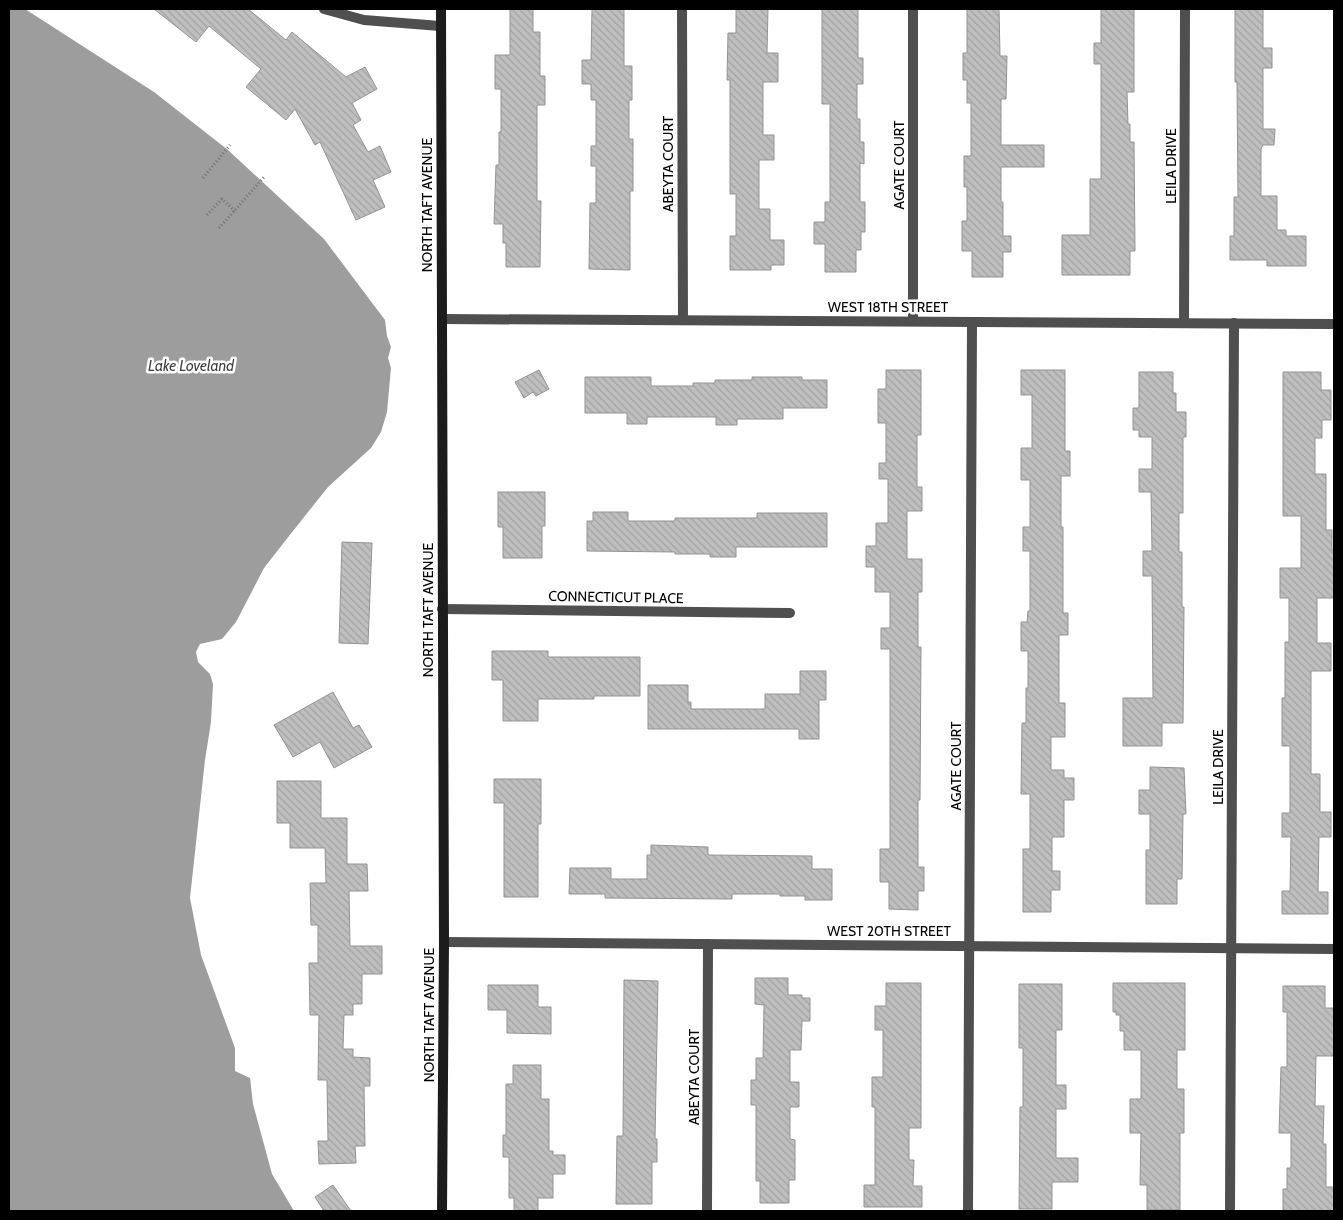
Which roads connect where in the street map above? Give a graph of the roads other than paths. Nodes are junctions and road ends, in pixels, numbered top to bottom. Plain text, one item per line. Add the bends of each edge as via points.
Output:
1 (324, 9) edge
2 (440, 9) edge
3 (682, 9) edge
4 (913, 9) edge
5 (1185, 9) edge
6 (440, 26) junction
7 (442, 319) junction
8 (683, 320) junction
9 (913, 321) junction
10 (972, 322) junction
11 (1184, 323) junction
12 (1234, 323) junction
13 (1334, 324) edge
14 (442, 609) junction
15 (790, 613) dead end
16 (444, 942) junction
17 (708, 944) junction
18 (970, 946) junction
19 (1231, 948) junction
20 (1334, 949) edge
21 (442, 1211) edge
22 (706, 1211) edge
23 (968, 1211) edge
24 (1230, 1211) edge

1 - 6 street via 364,20
2 - 6 main road, NORTH TAFT AVENUE
3 - 8 street, ABEYTA COURT
4 - 9 street, AGATE COURT
5 - 11 street, LEILA DRIVE
6 - 7 main road, NORTH TAFT AVENUE
7 - 8 street, WEST 18TH STREET
7 - 14 main road, NORTH TAFT AVENUE
8 - 9 street, WEST 18TH STREET
9 - 10 street, WEST 18TH STREET
10 - 11 street, WEST 18TH STREET
10 - 18 street, AGATE COURT
11 - 12 street, WEST 18TH STREET
12 - 13 street, WEST 18TH STREET
12 - 19 street, LEILA DRIVE
14 - 15 street, CONNECTICUT PLACE
14 - 16 main road, NORTH TAFT AVENUE
16 - 17 street, WEST 20TH STREET
16 - 21 main road, NORTH TAFT AVENUE
17 - 18 street, WEST 20TH STREET
17 - 22 street, ABEYTA COURT
18 - 19 street, WEST 20TH STREET
18 - 23 street, AGATE COURT
19 - 20 street, WEST 20TH STREET
19 - 24 street, LEILA DRIVE

